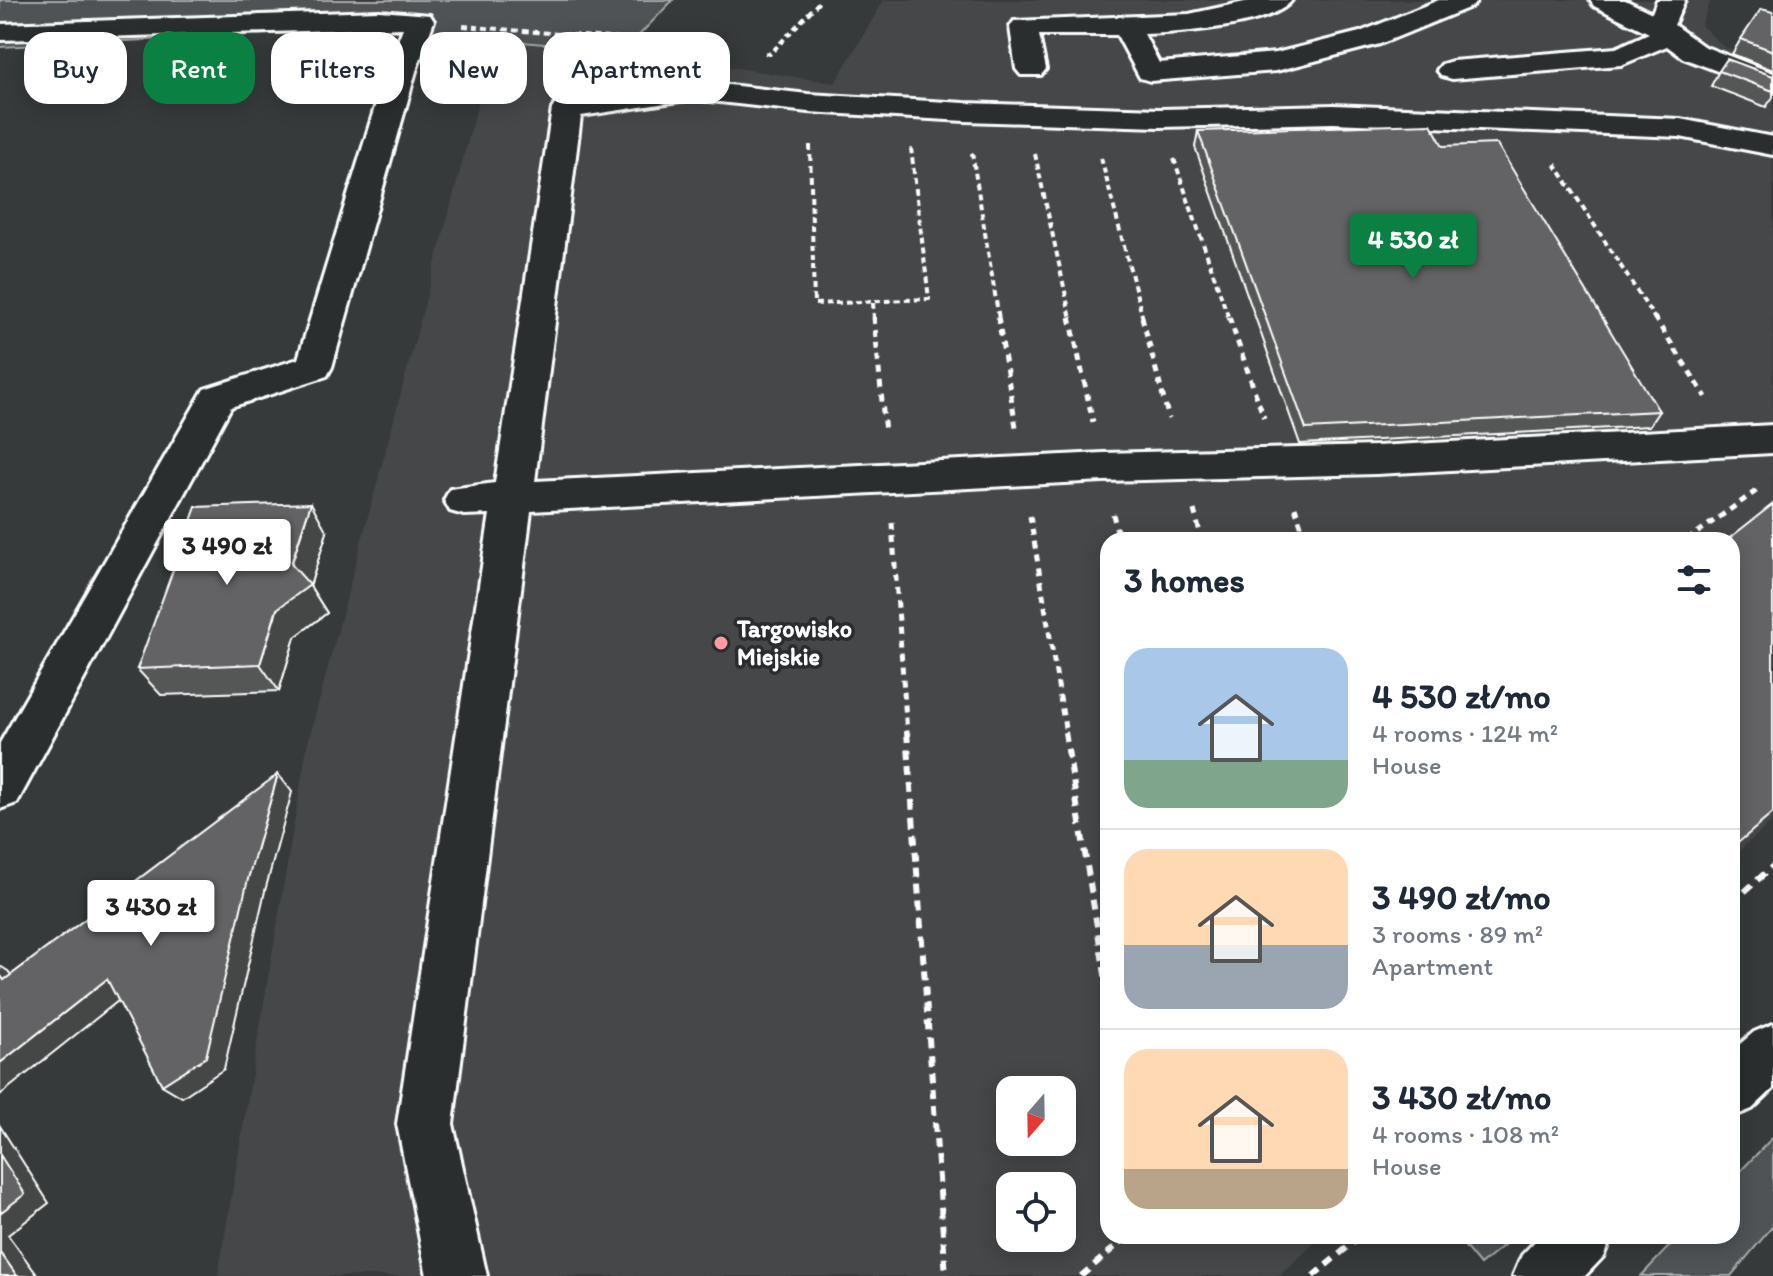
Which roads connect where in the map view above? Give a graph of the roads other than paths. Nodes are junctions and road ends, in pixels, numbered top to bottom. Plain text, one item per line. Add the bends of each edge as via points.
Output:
1 (1033, 0) edge
2 (1278, 0) edge
3 (1463, 0) edge
4 (1604, 0) edge
5 (1671, 0) edge
6 (1125, 24) junction
7 (1024, 27) junction
8 (1664, 31) junction
9 (0, 32) edge
10 (1031, 69) dead end
11 (1452, 70) dead end
12 (1773, 83) edge
13 (1773, 146) edge
14 (1773, 439) edge
15 (512, 498) junction
16 (464, 500) dead end
17 (0, 788) edge
18 (1773, 1051) edge
19 (1740, 1082) edge
20 (1574, 1244) edge
21 (457, 1276) edge
22 (1543, 1276) edge

1 - 7 street
2 - 6 street via 1262,9 1187,22
3 - 6 street via 1370,38 1276,62 1150,72
4 - 8 street
5 - 8 street
6 - 7 street
7 - 10 street
8 - 11 street via 1621,56
8 - 12 street via 1693,52
9 - 17 street via 420,21 314,367 217,398
13 - 15 street via 1680,128 1333,114 1090,117 808,103 693,90 567,109
14 - 15 street
15 - 16 street
15 - 21 street via 425,1124
18 - 19 street
20 - 22 street

